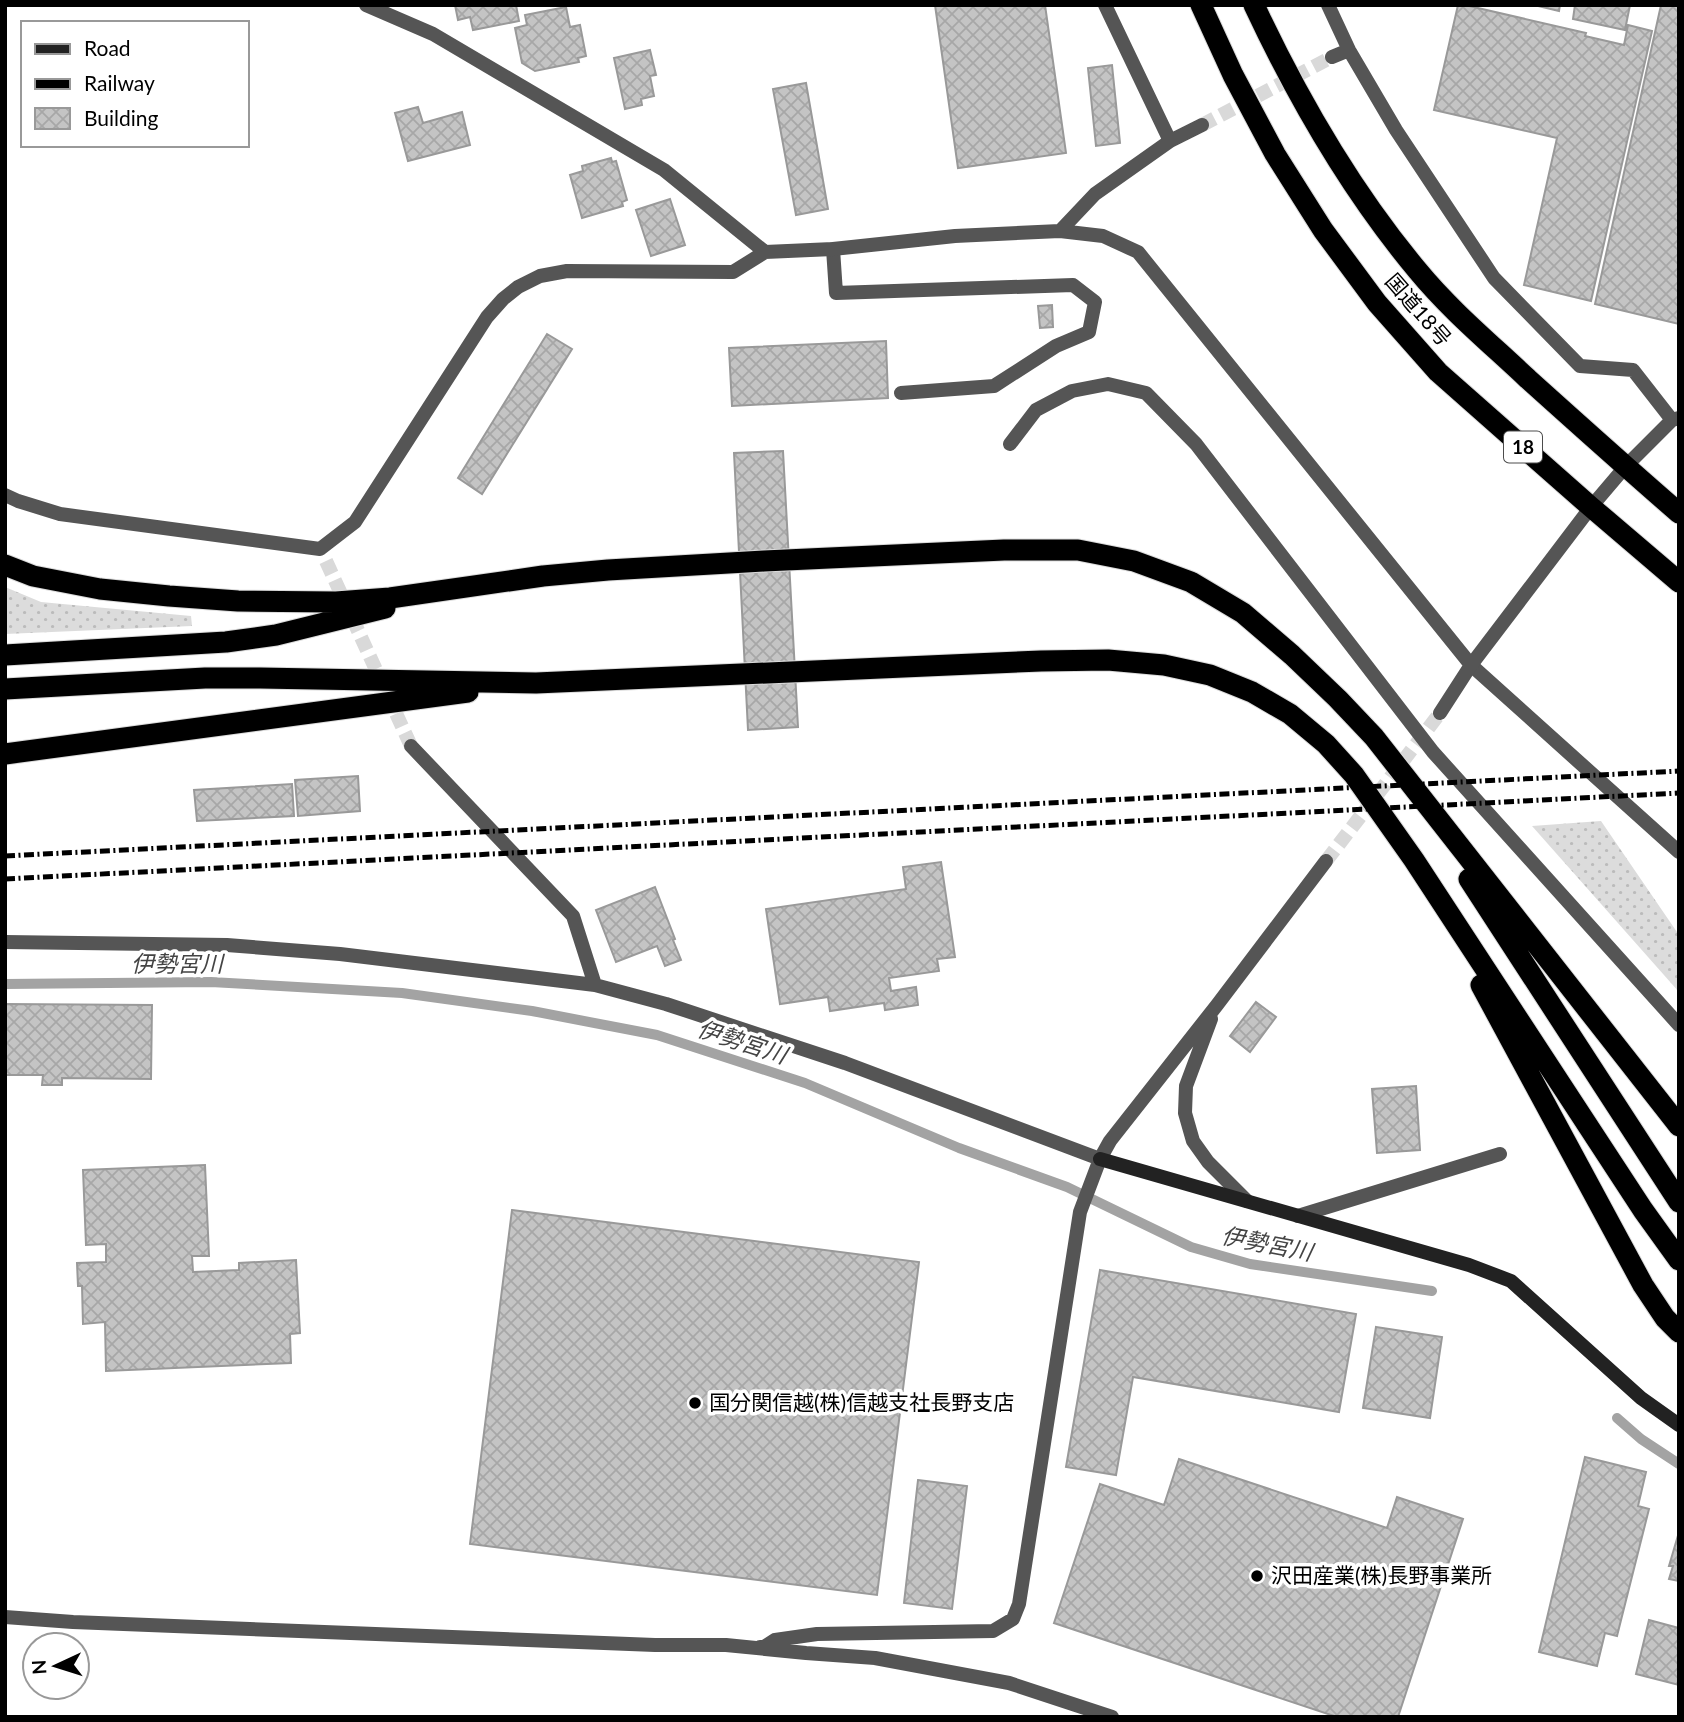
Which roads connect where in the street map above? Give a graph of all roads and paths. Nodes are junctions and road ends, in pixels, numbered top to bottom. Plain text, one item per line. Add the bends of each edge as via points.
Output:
1 (366, 5) edge
2 (1105, 5) edge
3 (1201, 5) edge
4 (1254, 5) edge
5 (1328, 5) edge
6 (1349, 50) junction
7 (1332, 57) tunnel mouth
8 (1202, 125) tunnel mouth
9 (1170, 141) junction
10 (1060, 232) junction
11 (834, 249) junction
12 (765, 252) junction
13 (901, 393) dead end
14 (1675, 419) edge
15 (1010, 444) dead end
16 (1625, 467) junction
17 (5, 495) edge
18 (1591, 508) junction
19 (1679, 513) edge
20 (5, 565) edge
21 (1679, 582) edge
22 (461, 589) junction
23 (5, 655) edge
24 (1471, 665) junction
25 (536, 683) junction
26 (5, 688) edge
27 (1440, 713) tunnel mouth
28 (411, 746) tunnel mouth
29 (5, 754) edge
30 (1400, 772) junction
31 (1679, 852) edge
32 (1414, 860) junction
33 (1326, 861) tunnel mouth
34 (5, 942) edge
35 (595, 985) junction
36 (1217, 1005) junction
37 (1679, 1025) edge
38 (1679, 1126) edge
39 (1500, 1154) dead end
40 (1100, 1159) junction
41 (1247, 1201) junction
42 (1679, 1202) edge
43 (1298, 1216) junction
44 (1679, 1260) edge
45 (1679, 1332) edge
46 (1679, 1424) edge
47 (5, 1617) edge
48 (752, 1647) junction
49 (1112, 1717) edge

1 - 12 street via 433,34 664,170
2 - 9 street
3 - 18 highway, 国道18号 / 18 via 1275,154 1322,230 1377,303 1438,372
4 - 16 highway, 国道18号 / 18 via 1319,129 1365,202 1419,272
5 - 6 street
6 - 7 street
6 - 14 street via 1494,278 1580,366 1633,370
8 - 9 street
9 - 10 street via 1094,194
10 - 11 street via 955,236
10 - 24 street via 1103,236 1138,253
11 - 12 street
11 - 13 street via 836,293 1073,285 1096,302 1089,332 1056,346 994,386
12 - 17 street via 733,272 567,271 540,276 518,287 487,317 355,522 323,555 60,514
14 - 16 street
15 - 37 street via 1036,410 1072,391 1108,384 1146,393 1196,444 1433,752
16 - 18 street
16 - 19 highway, 国道18号 / 18
18 - 21 highway, 国道18号 / 18
18 - 24 street
20 - 22 highway via 33,576 100,589 238,601 336,602
22 - 23 highway via 276,635
22 - 30 highway via 634,568 1004,550 1089,552 1133,561 1191,582 1243,613 1338,699
24 - 27 street
24 - 31 street
25 - 26 highway via 205,678
25 - 29 highway
25 - 32 highway via 1041,661 1164,665 1210,675 1290,714 1354,775
28 - 35 street via 573,916
30 - 38 highway
30 - 42 highway
32 - 44 highway
32 - 45 highway via 1617,1240 1665,1318
33 - 36 street
34 - 35 street via 227,945
35 - 40 street via 845,1063
36 - 40 street
36 - 41 street via 1186,1086 1185,1113 1193,1141 1208,1163
39 - 43 street
40 - 41 street
40 - 48 street via 1080,1212 1013,1619 993,1631 817,1634
41 - 43 street
43 - 46 street via 1511,1281 1641,1398
47 - 48 street
48 - 49 street via 875,1658 1009,1683

